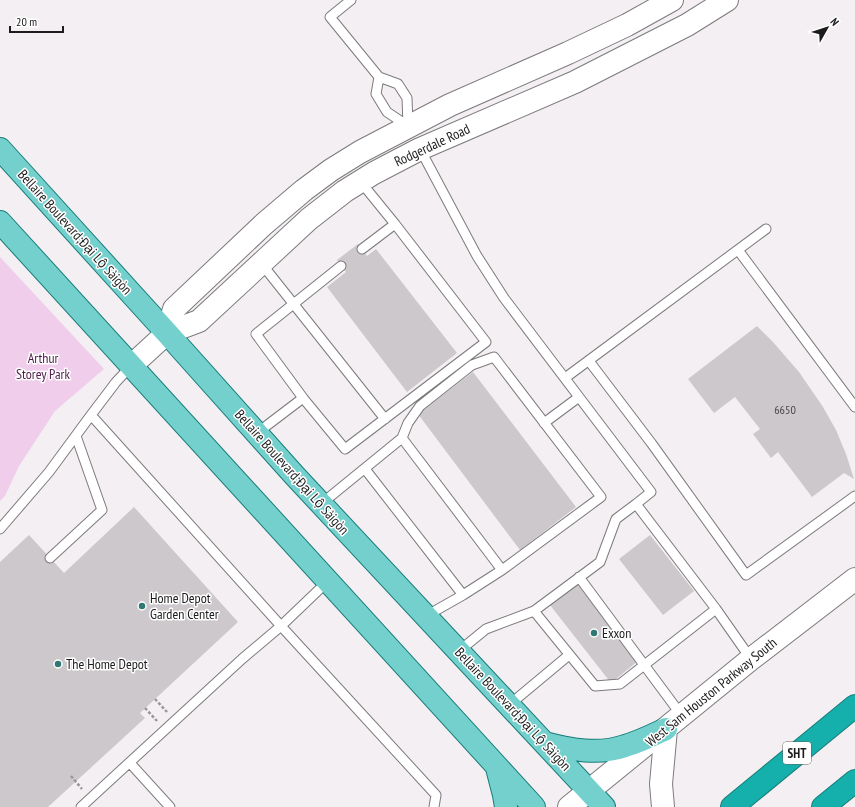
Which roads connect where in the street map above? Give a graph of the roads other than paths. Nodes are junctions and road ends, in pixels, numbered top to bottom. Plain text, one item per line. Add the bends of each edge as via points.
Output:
1 (350, 0) edge
2 (672, 0) edge
3 (726, 0) edge
4 (687, 25) junction
5 (379, 77) junction
6 (408, 126) junction
7 (0, 149) edge
8 (420, 149) junction
9 (360, 181) junction
10 (0, 222) edge
11 (395, 224) junction
12 (766, 229) dead end
13 (362, 249) dead end
14 (738, 250) junction
15 (261, 263) junction
16 (341, 266) dead end
17 (293, 303) junction
18 (167, 333) junction
19 (589, 361) junction
20 (131, 366) junction
21 (565, 378) junction
22 (579, 397) junction
23 (303, 398) junction
24 (855, 407) edge
25 (92, 415) junction
26 (385, 419) junction
27 (544, 423) junction
28 (257, 433) junction
29 (76, 436) junction
30 (402, 438) junction
31 (365, 469) junction
32 (855, 496) edge
33 (321, 504) junction
34 (636, 504) junction
35 (0, 528) edge
36 (50, 558) dead end
37 (502, 570) junction
38 (579, 577) junction
39 (855, 579) edge
40 (328, 581) junction
41 (464, 595) junction
42 (716, 609) junction
43 (534, 611) junction
44 (426, 616) junction
45 (281, 626) junction
46 (459, 651) junction
47 (570, 655) junction
48 (751, 659) junction
49 (644, 665) junction
50 (509, 705) junction
51 (855, 706) edge
52 (674, 722) junction
53 (545, 743) junction
54 (130, 763) junction
55 (496, 765) junction
56 (855, 781) edge
57 (590, 790) junction
58 (736, 804) edge
59 (81, 807) edge
60 (170, 807) edge
61 (434, 807) edge
62 (506, 807) edge
63 (534, 807) edge
64 (569, 807) edge
65 (604, 807) edge
66 (663, 807) edge
67 (823, 807) edge

1 - 5 lane via 330,17
2 - 4 street
2 - 6 street, Rodgerdale Road via 568,54
3 - 4 street, Rodgerdale Road
4 - 8 street, Rodgerdale Road via 575,82
5 - 6 lane via 376,94 383,106 387,112
5 - 6 lane via 398,84 407,98
6 - 8 street
6 - 18 street, Rodgerdale Road via 331,170 264,224 174,309
7 - 18 main road, Bellaire Boulevard;Đại Lộ Sàigòn
8 - 9 street, Rodgerdale Road
8 - 21 lane via 477,256 504,298
9 - 11 lane
9 - 15 street, Rodgerdale Road via 309,219
10 - 20 main road
11 - 13 lane
11 - 26 lane via 486,342
12 - 14 lane
14 - 19 lane
14 - 24 lane
15 - 17 lane
15 - 18 street, Rodgerdale Road via 199,321
16 - 17 lane
17 - 23 lane via 256,334
17 - 26 lane
18 - 20 street, Rodgerdale Road
18 - 28 main road, Bellaire Boulevard;Đại Lộ Sàigòn
19 - 21 lane
19 - 32 lane via 746,575
20 - 25 lane
20 - 40 main road
21 - 22 lane
22 - 27 lane
22 - 34 lane via 651,492
23 - 26 lane via 346,449
23 - 28 lane
25 - 29 lane
25 - 45 lane
27 - 30 lane via 494,357 472,366 420,406
27 - 37 lane via 601,497
28 - 33 main road, Bellaire Boulevard;Đại Lộ Sàigòn
29 - 35 lane via 49,472
29 - 36 lane via 102,510
30 - 31 lane
30 - 37 lane
31 - 33 lane
31 - 41 lane
33 - 44 main road, Bellaire Boulevard;Đại Lộ Sàigòn
34 - 38 lane via 616,519 600,562
34 - 42 lane
37 - 41 lane
38 - 43 lane
38 - 49 lane
39 - 48 street, West Sam Houston Parkway South
40 - 45 lane
40 - 55 main road
41 - 44 lane
42 - 48 lane
42 - 49 lane
43 - 46 lane via 486,629
43 - 47 lane
44 - 46 main road, Bellaire Boulevard;Đại Lộ Sàigòn
45 - 54 lane
45 - 61 lane via 436,795
46 - 50 main road, Bellaire Boulevard;Đại Lộ Sàigòn
47 - 49 lane via 595,686 620,684
47 - 50 lane
48 - 52 street, West Sam Houston Parkway South
49 - 52 lane
50 - 53 main road, Bellaire Boulevard;Đại Lộ Sàigòn
51 - 58 highway, SHT
52 - 53 main road via 625,746 611,749 567,749
52 - 57 street, West Sam Houston Parkway South
52 - 66 street via 661,784
53 - 57 main road, Bellaire Boulevard;Đại Lộ Sàigòn
54 - 59 lane
54 - 60 lane
55 - 62 main road
55 - 63 main road
56 - 67 highway
57 - 64 street, West Sam Houston Parkway South
57 - 65 main road, Bellaire Boulevard;Đại Lộ Sàigòn

